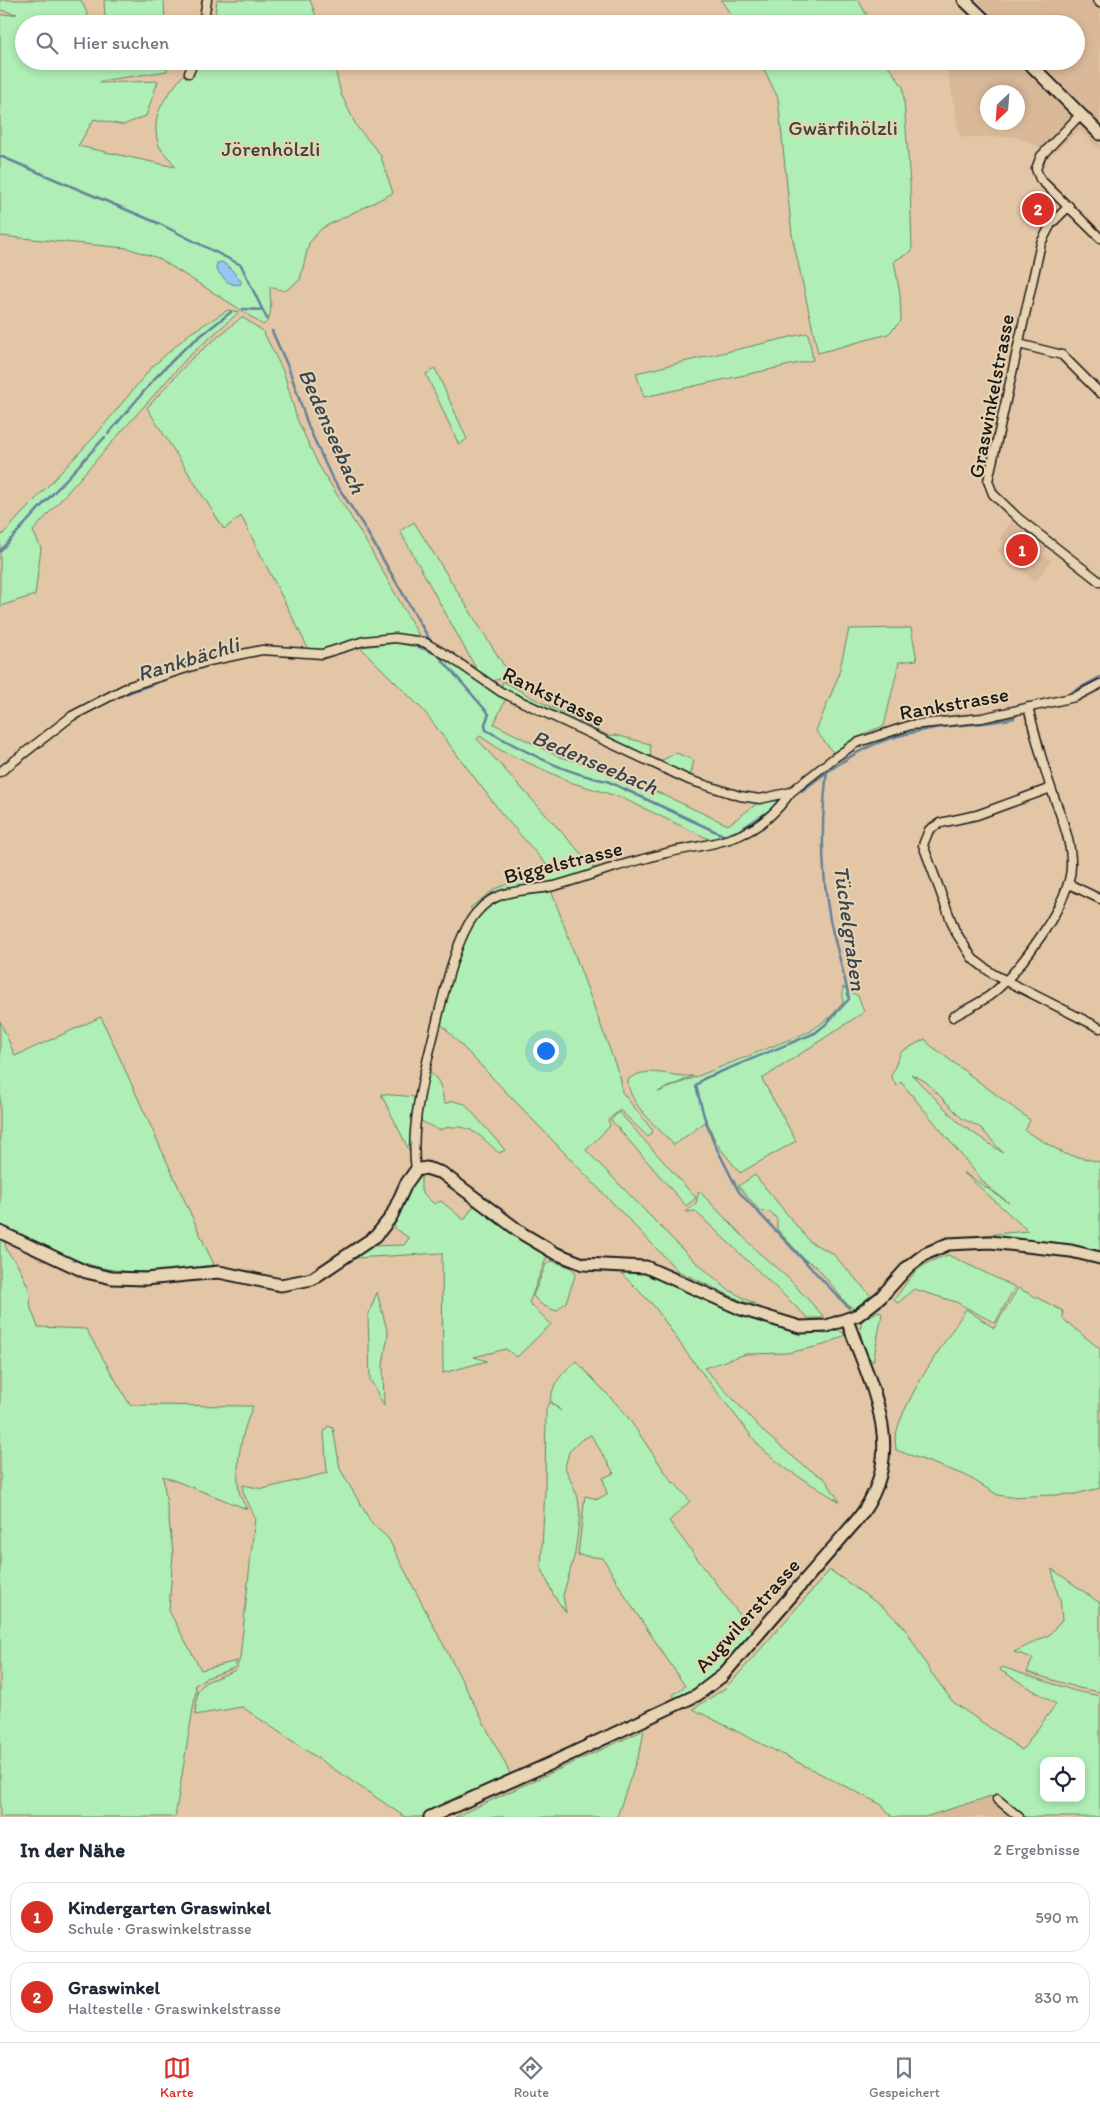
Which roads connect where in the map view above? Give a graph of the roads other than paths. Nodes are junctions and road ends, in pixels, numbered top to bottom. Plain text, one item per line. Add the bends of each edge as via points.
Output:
1 (207, 0) edge
2 (964, 0) edge
3 (1097, 0) edge
4 (1100, 3) edge
5 (204, 15) edge
6 (980, 15) edge
7 (190, 70) edge
8 (1036, 70) edge
9 (189, 73) dead end
10 (1080, 115) junction
11 (1100, 134) edge
12 (1069, 206) junction
13 (1100, 238) edge
14 (1019, 344) junction
15 (1100, 393) edge
16 (1100, 582) edge
17 (1100, 684) edge
18 (1028, 707) junction
19 (0, 772) edge
20 (1051, 788) junction
21 (792, 792) junction
22 (1069, 884) junction
23 (1100, 899) edge
24 (1006, 981) junction
25 (953, 1017) dead end
26 (1100, 1028) edge
27 (416, 1170) junction
28 (0, 1232) edge
29 (1100, 1258) edge
30 (847, 1320) junction
31 (997, 1799) dead end
32 (430, 1817) edge
33 (1019, 1817) edge

1 - 5 street
2 - 6 street
3 - 4 street
7 - 9 street
8 - 10 street
10 - 11 street
10 - 12 street via 1041,156 1036,169 1040,178
12 - 13 street
12 - 14 street, Graswinkelstrasse via 1051,224 1042,239
14 - 15 street via 1062,355
14 - 16 street, Graswinkelstrasse via 988,486 992,494 1018,518
17 - 18 street, Rankstrasse via 1075,697
18 - 20 street
18 - 21 street, Rankstrasse via 982,718 911,725 856,744
19 - 21 street, Rankstrasse via 72,716 130,686 209,661 262,650 322,654 364,641 395,638 424,642 501,692 689,780 760,799
20 - 22 street via 1071,858
20 - 24 street via 977,815 940,823 929,830 923,845 958,935 973,959
21 - 27 street, Biggelstrasse via 774,814 740,835 552,886 521,889 501,895 475,913 458,952 430,1047 416,1116
22 - 23 street
22 - 24 street via 1058,909
24 - 25 street via 992,994
24 - 26 street
27 - 28 street via 391,1217 376,1236 312,1279 281,1285 219,1272 145,1279 112,1278 86,1272
27 - 30 street via 426,1168 442,1172 523,1234 555,1253 583,1264 646,1267 741,1309 800,1327 827,1326
29 - 30 street via 1071,1251 990,1242 948,1244 925,1254 908,1267 881,1297
30 - 32 street, Augwilerstrasse via 881,1412 885,1451 869,1504 857,1520 722,1676 696,1695
31 - 33 street

